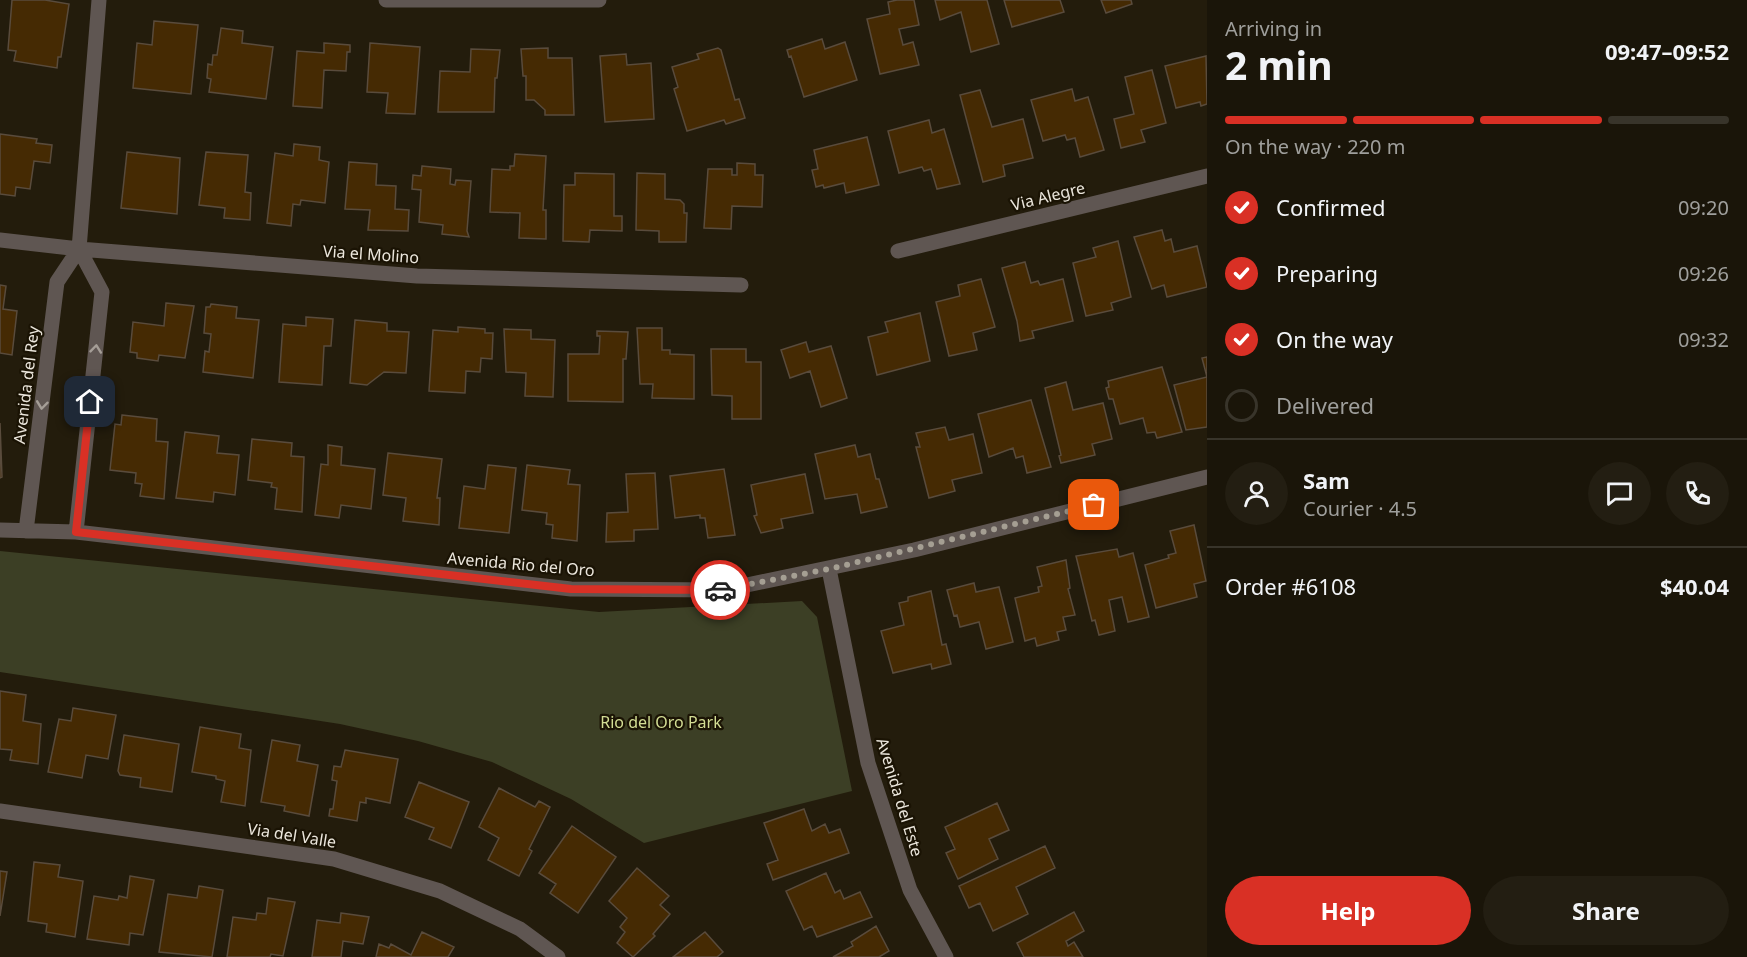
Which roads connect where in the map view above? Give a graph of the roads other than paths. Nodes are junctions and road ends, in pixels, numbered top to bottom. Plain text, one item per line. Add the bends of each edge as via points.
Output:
1 (99, 0) edge
2 (386, 0) edge
3 (599, 0) edge
4 (1207, 176) edge
5 (0, 240) edge
6 (79, 249) junction
7 (898, 251) dead end
8 (741, 285) dead end
9 (1207, 477) edge
10 (0, 530) edge
11 (26, 531) junction
12 (76, 532) junction
13 (829, 569) junction
14 (0, 811) edge
15 (558, 957) edge
16 (946, 957) edge

1 - 6 street, Avenida del Rey
2 - 3 street
4 - 7 street, Via Alegre
5 - 6 street, Via el Molino
6 - 8 street, Via el Molino via 417,276
6 -> 11 street, Avenida del Rey via 57,282
12 -> 6 street via 102,292
9 - 13 street, Avenida Rio del Oro
10 - 11 street, Avenida Rio del Oro
11 - 12 street, Avenida Rio del Oro
12 - 13 street, Avenida Rio del Oro via 571,589 723,590
13 - 16 street, Avenida del Este via 868,763 910,890
14 - 15 street, Via del Valle via 334,859 440,891 520,929

